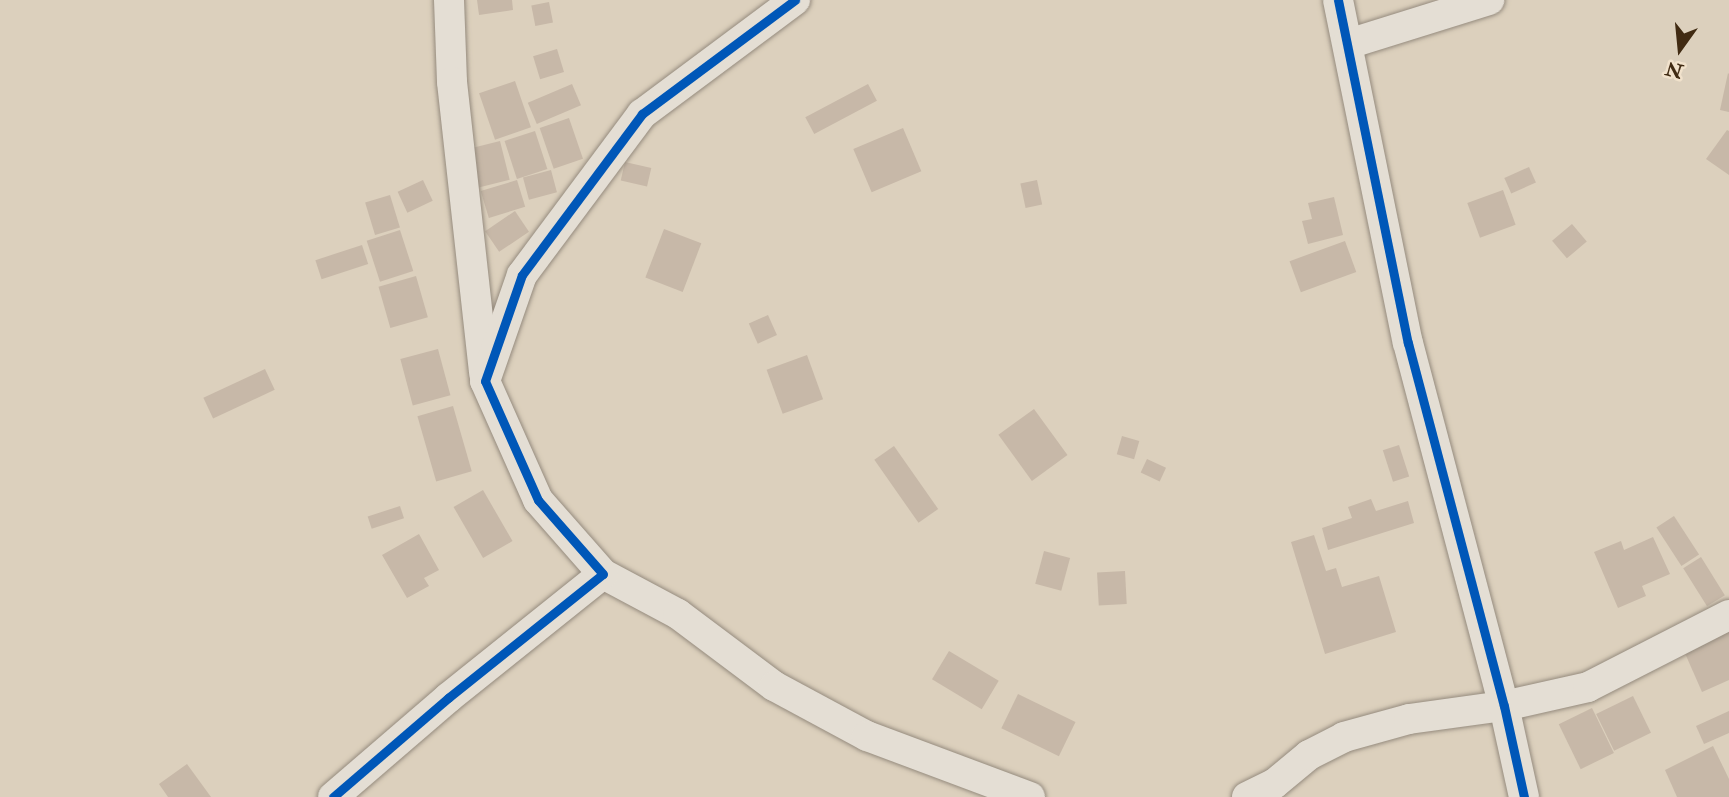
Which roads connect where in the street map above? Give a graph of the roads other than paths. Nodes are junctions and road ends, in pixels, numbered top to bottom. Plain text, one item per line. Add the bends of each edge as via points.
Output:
1 (449, 0) edge
2 (795, 0) edge
3 (1338, 0) edge
4 (1489, 0) edge
5 (1348, 44) junction
6 (485, 382) junction
7 (603, 574) junction
8 (1729, 615) edge
9 (1504, 706) junction
10 (333, 797) edge
11 (1030, 797) edge
12 (1247, 797) edge
13 (1524, 797) edge

1 - 6 street via 453,94
2 - 6 street via 642,114 522,275
3 - 5 street
4 - 5 street
5 - 9 street via 1408,343
6 - 7 street via 538,500
7 - 10 street
7 - 11 street via 678,614 774,686 867,736
8 - 9 street via 1588,687
9 - 12 street via 1409,719 1344,737
9 - 13 street

